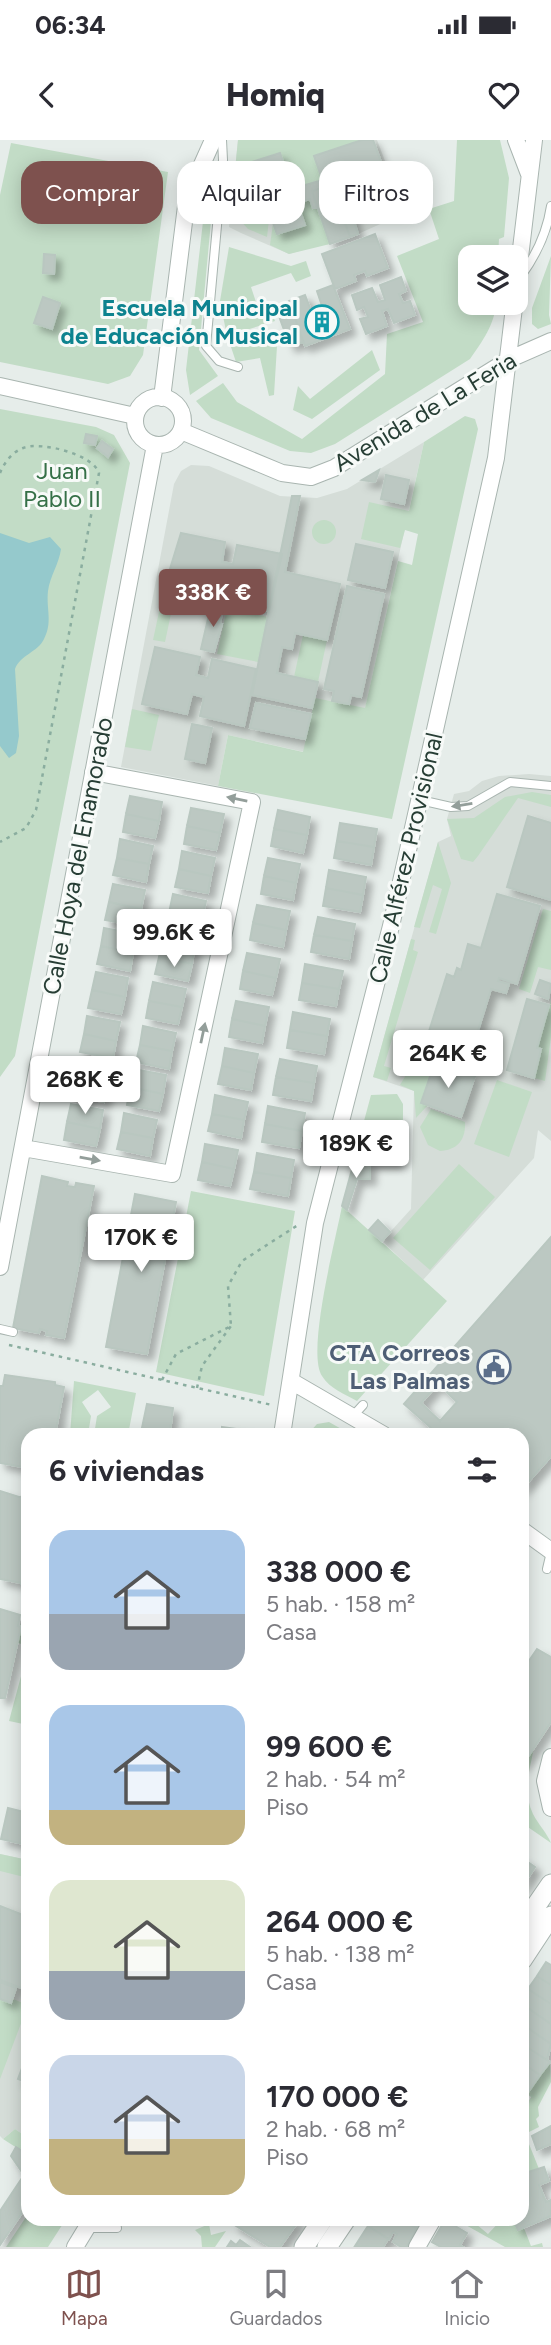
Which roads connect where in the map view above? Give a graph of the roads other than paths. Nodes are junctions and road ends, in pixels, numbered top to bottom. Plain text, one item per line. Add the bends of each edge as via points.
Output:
1 (213, 140) edge
2 (222, 140) edge
3 (516, 140) edge
4 (534, 140) edge
5 (530, 176) junction
6 (551, 206) edge
7 (523, 245) edge
8 (528, 266) edge
9 (515, 315) edge
10 (551, 341) edge
11 (510, 359) junction
12 (238, 366) dead end
13 (0, 386) edge
14 (162, 398) junction
15 (135, 416) junction
16 (181, 431) junction
17 (155, 445) junction
18 (93, 772) junction
19 (551, 786) edge
20 (420, 800) junction
21 (23, 1148) junction
22 (0, 1266) edge
23 (0, 1329) edge
24 (13, 1332) dead end
25 (291, 1381) junction
26 (283, 1428) edge
27 (376, 1428) edge
28 (529, 1535) edge
29 (551, 1551) edge
30 (547, 1569) dead end
31 (551, 1757) edge
32 (551, 1808) edge
33 (551, 1884) edge
34 (529, 1916) edge
35 (551, 1916) edge
36 (529, 1949) edge
37 (87, 2226) edge
38 (106, 2226) edge
39 (318, 2226) edge
40 (341, 2226) edge
41 (429, 2226) edge
42 (117, 2228) dead end
43 (75, 2247) edge
44 (304, 2247) edge
45 (327, 2247) edge
46 (417, 2247) edge

1 - 14 street via 187,198
2 - 12 lane via 206,346 219,361
3 - 5 street
4 - 5 street, Calle Alférez Provisional
5 - 7 street, Calle Alférez Provisional
6 - 8 lane, Calle Alférez Provisional via 549,222
9 - 11 street, Calle Alférez Provisional
10 - 11 street, Avenida de La Feria
11 - 16 street, Avenida de La Feria via 370,448 311,477 282,473
11 - 20 street, Calle Alférez Provisional via 496,458
13 - 15 street
14 - 15 street via 150,399
14 - 16 street via 180,409
15 - 17 street via 136,429
16 - 17 street via 175,439
17 - 18 street, Calle Hoya del Enamorado
18 - 21 street, Calle Hoya del Enamorado
21 -> 18 street via 172,1174 252,802
19 -> 20 lane via 510,782 468,806
20 - 25 street, Calle Alférez Provisional via 315,1223
21 - 22 street, Calle Hoya del Enamorado
23 - 24 lane
25 - 26 street, Calle Alférez Provisional
25 - 27 street via 358,1411
28 - 29 street
29 - 30 lane
31 - 32 street via 545,1781
33 - 34 street
35 - 36 street
37 - 43 street
38 - 42 lane
39 - 44 street
40 - 45 street
41 - 46 street

